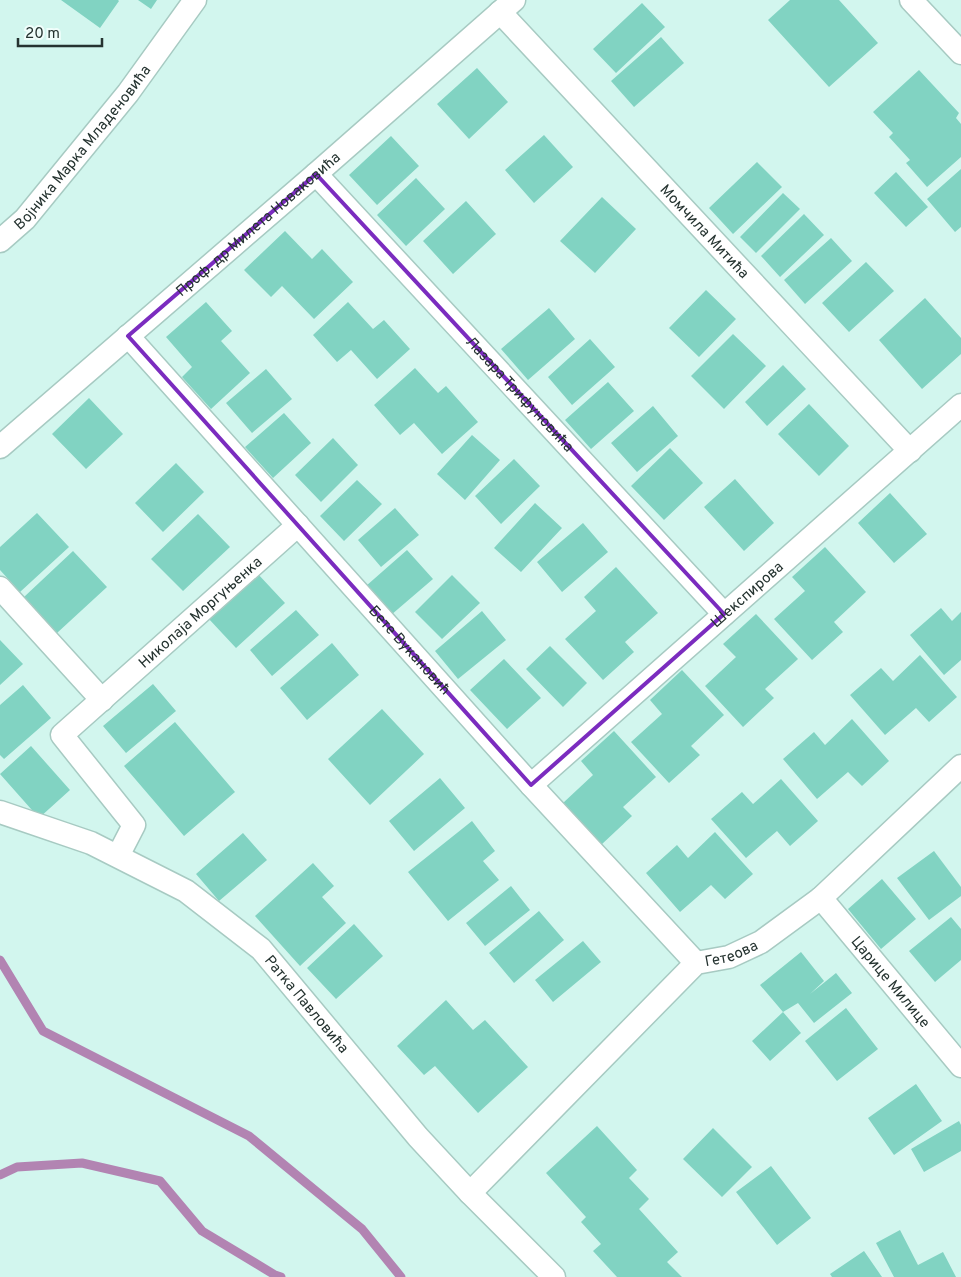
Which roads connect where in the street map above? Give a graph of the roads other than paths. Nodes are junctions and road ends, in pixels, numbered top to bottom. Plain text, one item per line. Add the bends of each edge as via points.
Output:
1 (195, 0) edge
2 (911, 0) edge
3 (507, 6) edge
4 (961, 53) edge
5 (316, 174) junction
6 (0, 241) edge
7 (128, 336) junction
8 (961, 405) edge
9 (0, 447) edge
10 (910, 450) junction
11 (298, 525) junction
12 (0, 588) edge
13 (724, 614) junction
14 (102, 700) junction
15 (961, 766) edge
16 (531, 785) junction
17 (0, 812) edge
18 (118, 856) junction
19 (821, 898) junction
20 (696, 963) junction
21 (961, 1066) edge
22 (470, 1193) junction
23 (554, 1277) edge

1 - 6 street, Војника Марка Младеновића via 128,93 25,219
2 - 4 street
3 - 5 street, Проф. др Милета Новаковића
3 - 10 street, Момчила Митића
5 - 7 street, Проф. др Милета Новаковића
5 - 13 street, Лазара Трифуновића
7 - 9 street, Проф. др Милета Новаковића
7 - 11 street, Бете Вукановић
8 - 10 street, Шекспирова
10 - 13 street, Шекспирова
11 - 14 street, Николаја Моргуњенка
11 - 16 street, Бете Вукановић
12 - 14 street
13 - 16 street, Шекспирова
14 - 18 street, Николаја Моргуњенка via 62,736 134,825
15 - 19 street, Гетеова
16 - 20 street, Бете Вукановић
17 - 18 street, Ратка Павловића via 92,842
18 - 22 street, Ратка Павловића via 186,891 261,949 418,1137
19 - 20 street, Гетеова via 761,942 728,957
19 - 21 street, Царице Милице
20 - 22 street, Гетеова
22 - 23 street, Ратка Павловића

